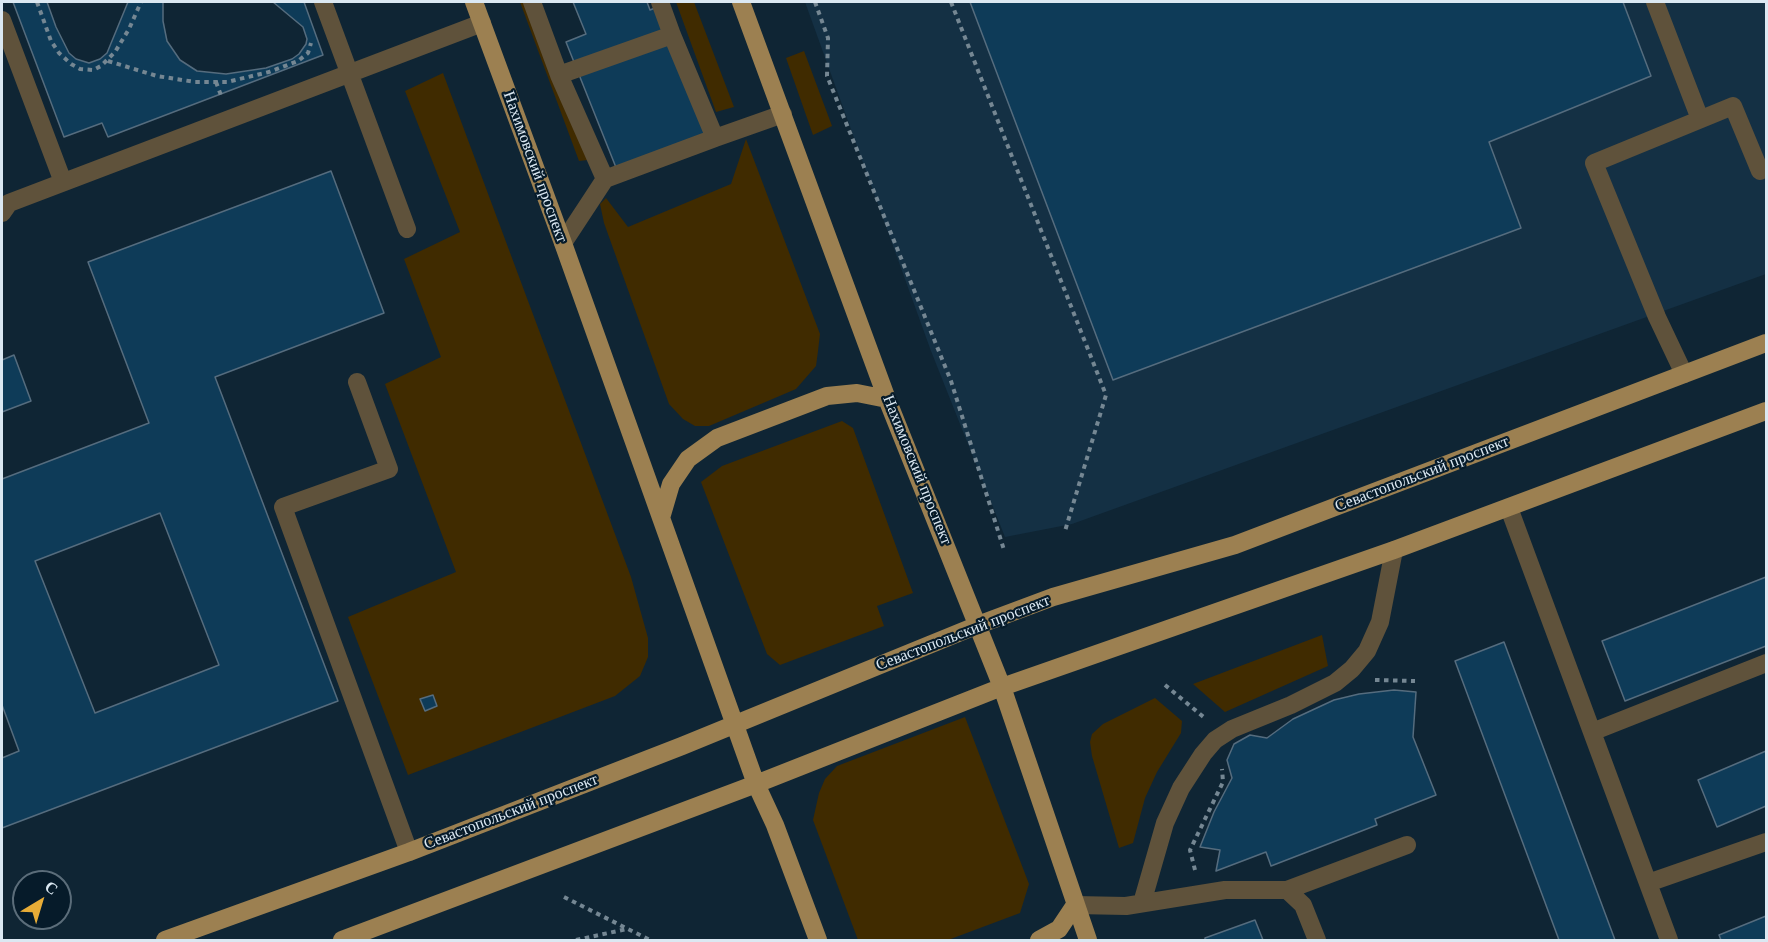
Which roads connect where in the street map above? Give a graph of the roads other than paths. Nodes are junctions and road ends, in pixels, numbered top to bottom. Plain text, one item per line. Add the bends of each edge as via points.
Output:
1 (323, 2) edge
2 (474, 2) edge
3 (532, 2) edge
4 (660, 2) edge
5 (741, 2) edge
6 (1655, 2) edge
7 (2, 20) edge
8 (482, 23) junction
9 (672, 35) junction
10 (350, 74) junction
11 (559, 75) junction
12 (783, 114) junction
13 (1700, 119) junction
14 (715, 138) junction
15 (1760, 171) dead end
16 (604, 179) junction
17 (63, 182) junction
18 (4, 206) edge
19 (407, 229) dead end
20 (563, 243) junction
21 (1767, 343) edge
22 (1684, 374) junction
23 (357, 382) dead end
24 (887, 399) junction
25 (1767, 411) edge
26 (1509, 508) junction
27 (661, 518) junction
28 (1394, 550) junction
29 (978, 625) junction
30 (1767, 663) edge
31 (1002, 687) junction
32 (734, 724) junction
33 (1592, 732) junction
34 (756, 784) junction
35 (1767, 842) edge
36 (1407, 845) dead end
37 (409, 852) junction
38 (1648, 883) junction
39 (1287, 890) junction
40 (1142, 903) junction
41 (1075, 905) junction
42 (165, 940) edge
43 (342, 940) edge
44 (818, 940) edge
45 (1039, 940) edge
46 (1088, 940) edge
47 (1317, 940) edge
48 (1669, 940) edge

1 - 10 lane
2 - 8 main road, Нахимовский проспект
3 - 11 lane
4 - 9 lane
5 - 12 main road, Нахимовский проспект
6 - 13 lane
7 - 17 lane
8 - 10 lane
8 - 20 main road, Нахимовский проспект
9 - 11 lane
9 - 14 lane
10 - 17 lane
10 - 19 lane
11 - 16 lane
12 - 14 lane
12 - 24 main road, Нахимовский проспект
13 - 15 lane via 1734,106
13 - 22 lane via 1594,163
14 - 16 lane
16 - 20 lane
17 - 18 lane
20 - 27 main road, Нахимовский проспект
21 - 22 main road, Севастопольский проспект
22 - 29 main road, Севастопольский проспект via 1236,545 1053,597
23 - 37 lane via 389,469 283,507
24 - 27 main road via 857,393 827,396 717,438 688,459 671,484
24 - 29 main road, Нахимовский проспект
25 - 26 main road
26 - 28 main road
26 - 33 lane
27 - 32 main road, Нахимовский проспект
28 - 31 main road
28 - 40 lane via 1380,622 1367,651 1352,669 1335,683 1291,705 1232,729 1203,754 1165,823
29 - 31 main road, Нахимовский проспект
29 - 32 main road, Севастопольский проспект
30 - 33 lane
31 - 34 main road
31 - 41 main road, Нахимовский проспект
32 - 34 main road, Нахимовский проспект
32 - 37 main road, Севастопольский проспект
33 - 38 lane
34 - 43 main road
34 - 44 main road, Нахимовский проспект
35 - 38 lane
36 - 39 lane
37 - 42 main road, Севастопольский проспект
38 - 48 lane
39 - 40 lane via 1225,890
39 - 47 lane via 1303,905
40 - 41 lane
41 - 45 main road via 1059,929
41 - 46 main road, Нахимовский проспект

